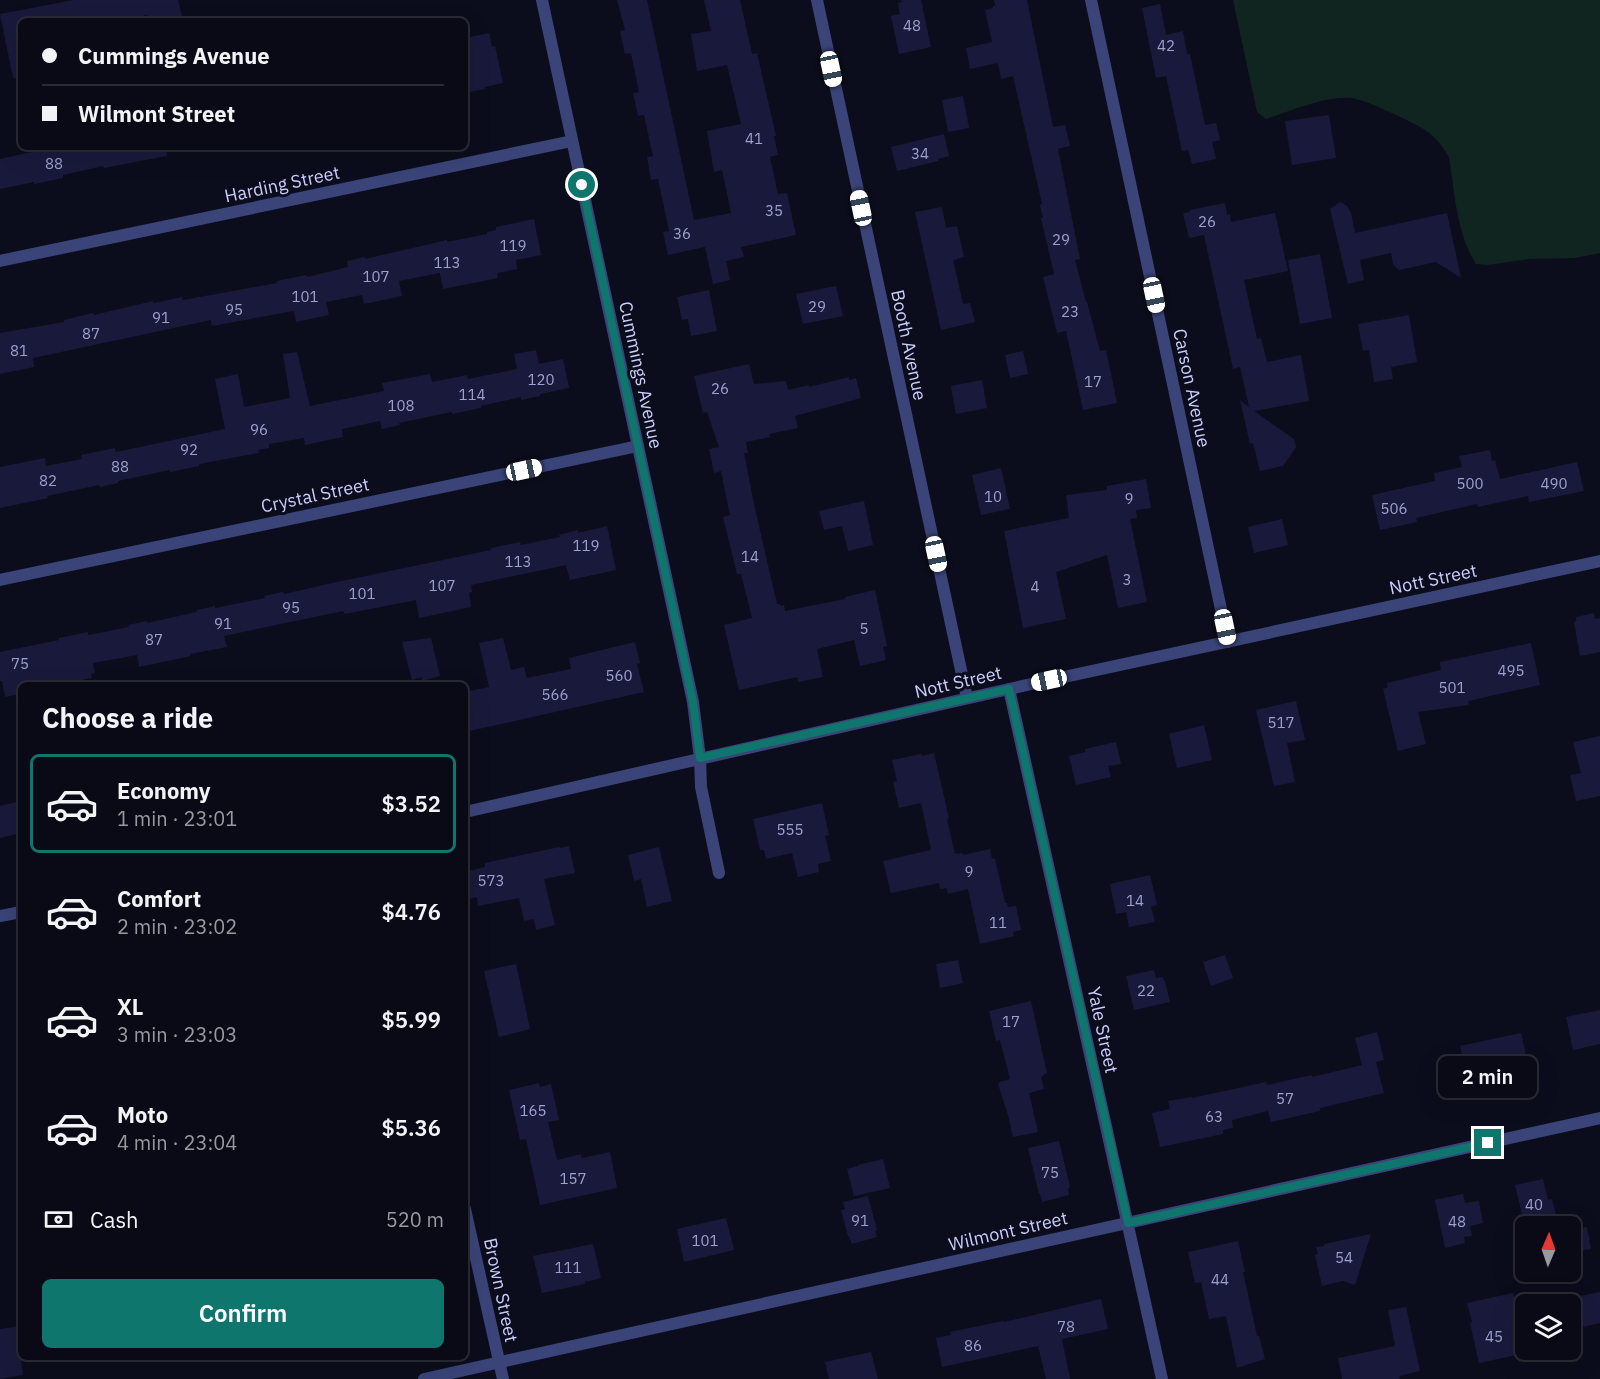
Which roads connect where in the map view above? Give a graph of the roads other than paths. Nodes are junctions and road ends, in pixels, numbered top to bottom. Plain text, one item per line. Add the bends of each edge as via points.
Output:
1 (542, 0) edge
2 (817, 0) edge
3 (1091, 0) edge
4 (572, 141) junction
5 (0, 261) edge
6 (638, 446) junction
7 (1600, 561) edge
8 (0, 580) edge
9 (1228, 642) junction
10 (1009, 689) junction
11 (967, 698) junction
12 (700, 758) junction
13 (468, 811) edge
14 (719, 873) dead end
15 (18, 913) edge
16 (0, 916) edge
17 (1600, 1118) edge
18 (468, 1222) edge
19 (1128, 1223) junction
20 (499, 1362) junction
21 (424, 1379) edge
22 (502, 1379) edge
23 (1162, 1379) edge

1 - 4 street, Cummings Avenue
2 - 11 street, Booth Avenue
3 - 9 street, Carson Avenue
4 - 5 street, Harding Street
4 - 6 street, Cummings Avenue
6 - 8 street, Crystal Street
6 - 12 street, Cummings Avenue via 693,702
7 - 9 street, Nott Street
9 - 10 street, Nott Street
10 - 11 street, Nott Street
10 - 19 street, Yale Street
11 - 12 street, Nott Street
12 - 13 street, Nott Street
12 - 14 street, Cummings Avenue via 702,795
15 - 16 street
17 - 19 street, Wilmont Street
18 - 20 street, Brown Street
19 - 20 street, Wilmont Street
19 - 23 street, Yale Street
20 - 21 street, Wilmont Street
20 - 22 street, Brown Street

